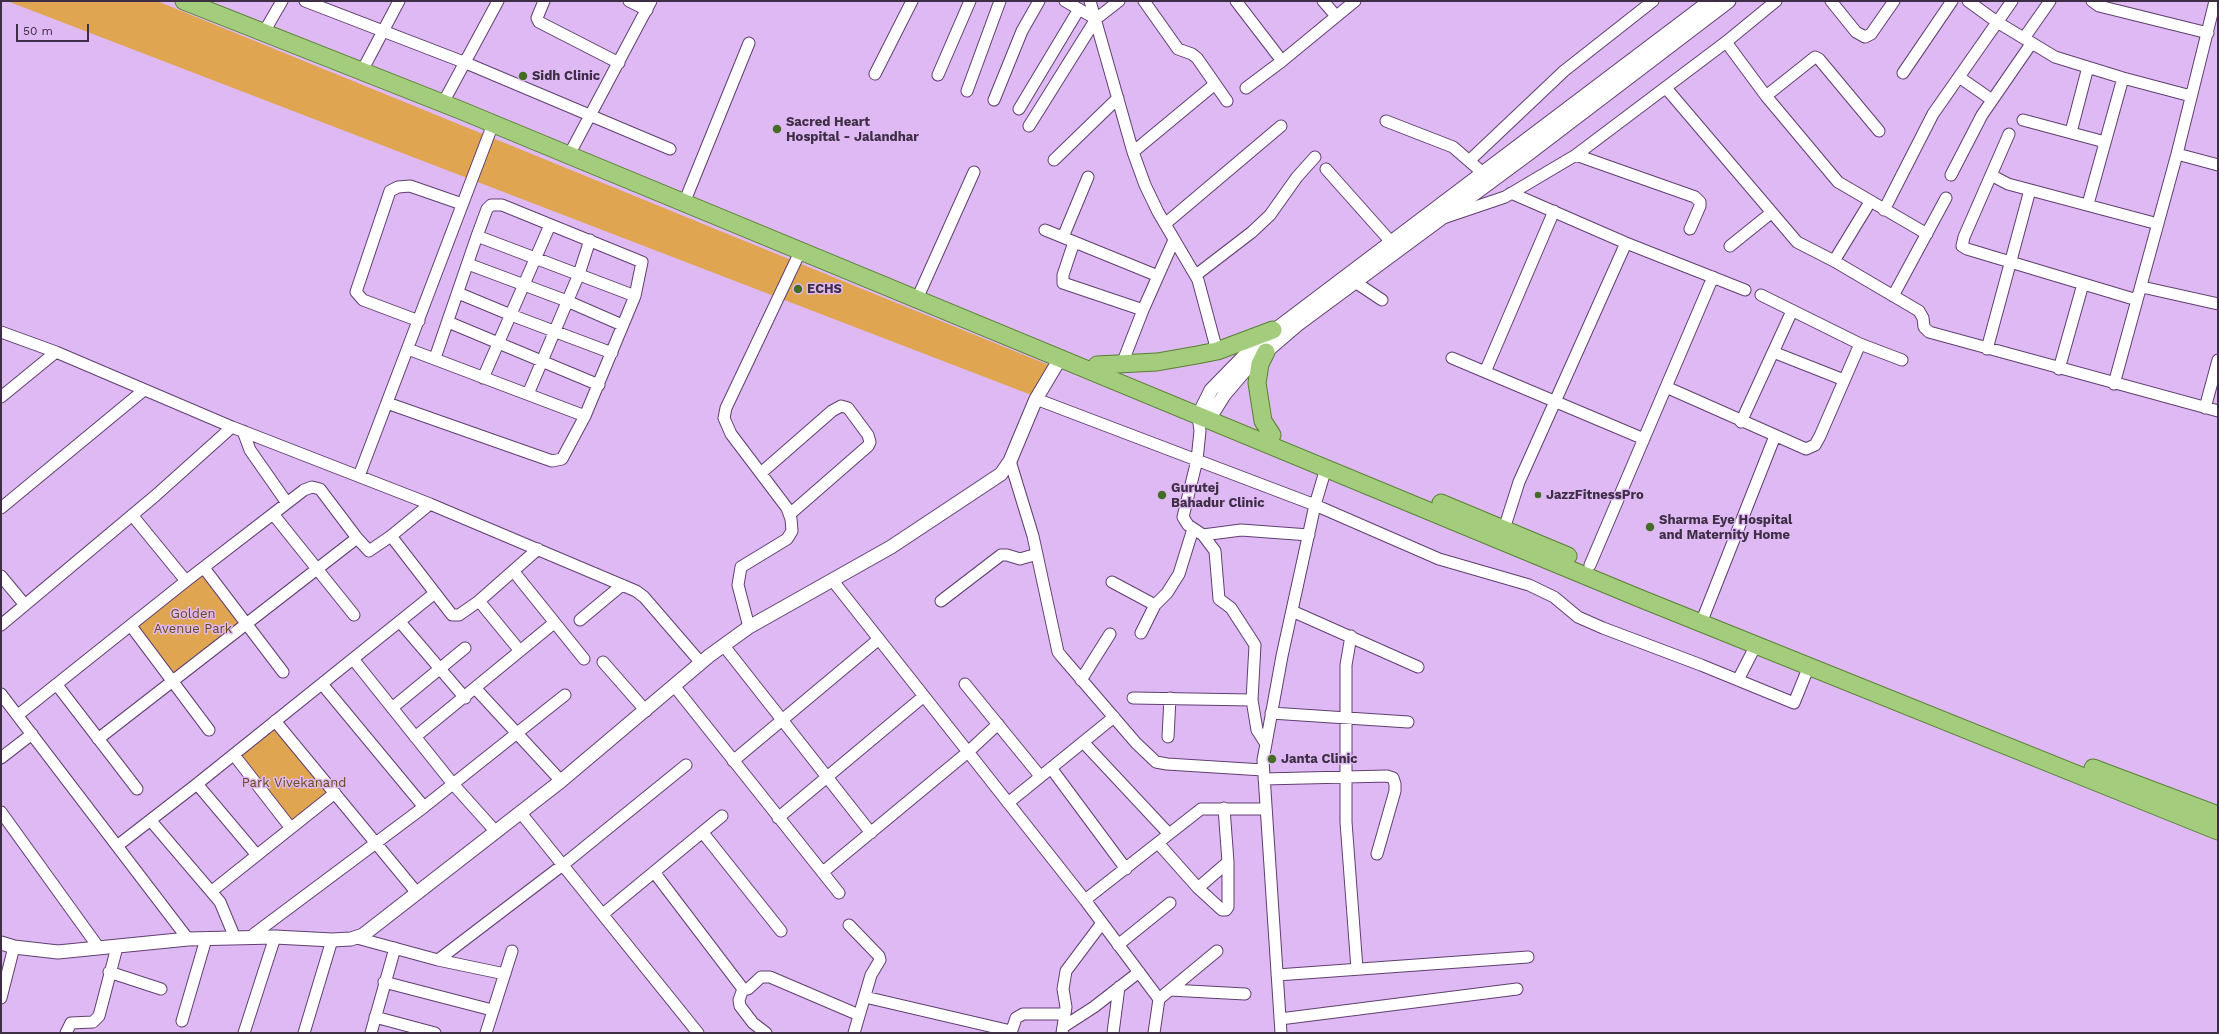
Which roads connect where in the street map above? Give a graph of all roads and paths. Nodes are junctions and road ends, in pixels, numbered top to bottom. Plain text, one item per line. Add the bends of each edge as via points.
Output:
1 (184, 1) edge
2 (282, 1) edge
3 (305, 1) edge
4 (399, 1) edge
5 (498, 1) edge
6 (544, 1) edge
7 (629, 1) edge
8 (912, 1) edge
9 (970, 1) edge
10 (1000, 1) edge
11 (1039, 1) edge
12 (1065, 1) edge
13 (1090, 1) edge
14 (1119, 1) edge
15 (1144, 1) edge
16 (1236, 1) edge
17 (1324, 1) edge
18 (1355, 1) edge
19 (1653, 1) edge
20 (1710, 1) edge
21 (1729, 1) edge
22 (1776, 1) edge
23 (1831, 1) edge
24 (1894, 1) edge
25 (1952, 1) edge
26 (1968, 1) edge
27 (2012, 1) edge
28 (2050, 1) edge
29 (2092, 1) edge
30 (2215, 1) edge
31 (649, 5) edge
32 (1079, 9) junction
33 (1336, 16) junction
34 (1096, 19) junction
35 (1997, 22) junction
36 (264, 32) junction
37 (383, 32) junction
38 (2208, 33) junction
39 (2028, 41) junction
40 (1726, 42) junction
41 (749, 43) dead end
42 (1282, 61) junction
43 (466, 63) junction
44 (619, 63) junction
45 (2088, 67) junction
46 (362, 71) junction
47 (1903, 73) dead end
48 (875, 74) dead end
49 (938, 74) dead end
50 (1959, 77) junction
51 (2123, 78) junction
52 (1215, 84) junction
53 (1246, 88) dead end
54 (1666, 88) junction
55 (967, 91) dead end
56 (1766, 96) junction
57 (2191, 96) junction
58 (1118, 98) junction
59 (994, 100) dead end
60 (1992, 100) junction
61 (1228, 101) dead end
62 (443, 103) junction
63 (1019, 110) dead end
64 (591, 115) junction
65 (2023, 120) dead end
66 (1386, 121) dead end
67 (492, 124) junction
68 (1029, 126) dead end
69 (1281, 126) dead end
70 (1879, 131) dead end
71 (2071, 132) junction
72 (2008, 134) dead end
73 (2106, 142) junction
74 (670, 149) dead end
75 (1133, 152) junction
76 (2177, 154) junction
77 (569, 155) junction
78 (1576, 155) junction
79 (1315, 157) dead end
80 (1054, 160) dead end
81 (1470, 160) junction
82 (2218, 165) edge
83 (1326, 169) dead end
84 (974, 172) dead end
85 (1483, 173) junction
86 (1951, 175) dead end
87 (1990, 175) junction
88 (1088, 177) dead end
89 (2030, 190) junction
90 (1511, 193) junction
91 (1946, 198) dead end
92 (1870, 202) junction
93 (684, 203) junction
94 (462, 204) junction
95 (2088, 204) junction
96 (1884, 210) junction
97 (1554, 211) junction
98 (1772, 213) junction
99 (1438, 220) junction
100 (1165, 224) junction
101 (2158, 224) junction
102 (550, 225) junction
103 (1690, 229) dead end
104 (1046, 230) dead end
105 (1927, 234) junction
106 (477, 236) junction
107 (1063, 237) junction
108 (590, 240) junction
109 (1174, 240) junction
110 (1074, 242) junction
111 (1391, 242) junction
112 (1626, 243) junction
113 (1730, 246) dead end
114 (800, 252) junction
115 (535, 257) junction
116 (1834, 261) junction
117 (2011, 262) junction
118 (468, 264) junction
119 (579, 274) junction
120 (1196, 275) junction
121 (1158, 276) junction
122 (1713, 277) junction
123 (1355, 282) junction
124 (2083, 284) junction
125 (524, 285) junction
126 (2142, 287) junction
127 (1745, 290) dead end
128 (458, 293) junction
129 (1761, 295) dead end
130 (635, 296) junction
131 (1893, 296) junction
132 (917, 299) junction
133 (1382, 300) dead end
134 (2137, 300) junction
135 (567, 301) junction
136 (2218, 304) edge
137 (1143, 310) junction
138 (1792, 311) junction
139 (510, 315) junction
140 (419, 321) junction
141 (1294, 321) junction
142 (448, 322) junction
143 (622, 325) junction
144 (1273, 330) junction
145 (1, 332) edge
146 (555, 332) junction
147 (498, 344) junction
148 (1860, 344) junction
149 (408, 349) junction
150 (1987, 349) junction
151 (1217, 350) junction
152 (56, 352) junction
153 (1266, 352) junction
154 (1773, 352) junction
155 (612, 353) junction
156 (435, 358) junction
157 (1452, 358) dead end
158 (1067, 360) junction
159 (1902, 360) dead end
160 (2218, 360) edge
161 (542, 361) junction
162 (1122, 364) junction
163 (1097, 365) junction
164 (2059, 369) junction
165 (1486, 372) junction
166 (484, 378) junction
167 (1844, 380) junction
168 (2114, 384) junction
169 (599, 385) junction
170 (1666, 387) junction
171 (144, 390) junction
172 (528, 394) junction
173 (1, 397) edge
174 (1036, 399) junction
175 (1555, 401) junction
176 (387, 403) junction
177 (2205, 408) junction
178 (2218, 412) edge
179 (585, 416) junction
180 (1204, 417) junction
181 (1741, 422) junction
182 (238, 429) junction
183 (1272, 435) junction
184 (1775, 436) junction
185 (1644, 440) junction
186 (1197, 460) junction
187 (1010, 461) junction
188 (1326, 468) junction
189 (761, 473) junction
190 (359, 476) junction
191 (287, 503) junction
192 (430, 504) junction
193 (1315, 505) junction
194 (1, 508) edge
195 (273, 514) junction
196 (790, 514) junction
197 (132, 515) junction
198 (1193, 529) junction
199 (1504, 529) junction
200 (1203, 535) junction
201 (1308, 535) junction
202 (391, 536) junction
203 (357, 538) junction
204 (538, 548) junction
205 (1037, 554) junction
206 (1590, 565) junction
207 (204, 568) junction
208 (317, 569) junction
209 (514, 572) junction
210 (1, 576) edge
211 (186, 581) junction
212 (833, 581) junction
213 (1112, 582) dead end
214 (622, 585) junction
215 (435, 593) junction
216 (941, 601) dead end
217 (479, 602) junction
218 (25, 605) junction
219 (1155, 605) junction
220 (1292, 611) junction
221 (354, 615) dead end
222 (1703, 617) junction
223 (580, 620) dead end
224 (400, 622) junction
225 (554, 622) junction
226 (247, 624) junction
227 (1, 625) edge
228 (131, 626) junction
229 (749, 627) junction
230 (1141, 633) dead end
231 (1110, 634) dead end
232 (1352, 636) junction
233 (879, 639) junction
234 (1756, 645) junction
235 (724, 646) junction
236 (465, 648) dead end
237 (520, 651) junction
238 (353, 659) junction
239 (584, 659) dead end
240 (603, 662) dead end
241 (701, 663) junction
242 (1809, 666) junction
243 (1418, 667) dead end
244 (440, 669) junction
245 (283, 672) dead end
246 (1081, 680) junction
247 (1738, 680) junction
248 (172, 681) junction
249 (322, 684) junction
250 (965, 684) dead end
251 (57, 685) junction
252 (675, 687) junction
253 (476, 689) junction
254 (1, 694) edge
255 (565, 696) dead end
256 (924, 696) junction
257 (465, 698) junction
258 (1133, 698) dead end
259 (1170, 698) junction
260 (1252, 700) junction
261 (392, 708) junction
262 (646, 711) junction
263 (1271, 713) junction
264 (18, 715) junction
265 (1114, 717) junction
266 (1346, 718) junction
267 (783, 720) junction
268 (275, 721) junction
269 (1408, 722) dead end
270 (998, 724) junction
271 (209, 730) dead end
272 (518, 733) junction
273 (32, 734) junction
274 (415, 737) junction
275 (1168, 737) dead end
276 (98, 739) junction
277 (1082, 742) junction
278 (1266, 744) junction
279 (968, 752) junction
280 (234, 755) junction
281 (1, 758) edge
282 (733, 761) junction
283 (686, 764) dead end
284 (1051, 768) junction
285 (1264, 774) junction
286 (1040, 776) junction
287 (827, 777) junction
288 (1346, 777) junction
289 (561, 781) junction
290 (197, 784) junction
291 (453, 784) junction
292 (137, 789) dead end
293 (335, 793) junction
294 (1008, 803) junction
295 (424, 807) junction
296 (1224, 808) junction
297 (1266, 809) junction
298 (1, 812) edge
299 (520, 812) junction
300 (2218, 815) edge
301 (722, 816) dead end
302 (778, 818) junction
303 (151, 821) junction
304 (290, 827) junction
305 (2218, 831) edge
306 (496, 832) junction
307 (704, 832) junction
308 (872, 833) junction
309 (1169, 834) junction
310 (375, 843) junction
311 (1158, 843) junction
312 (117, 846) junction
313 (256, 854) junction
314 (1376, 854) dead end
315 (1228, 862) junction
316 (564, 864) junction
317 (1126, 868) junction
318 (654, 872) junction
319 (823, 872) junction
320 (1198, 888) junction
321 (212, 891) junction
322 (417, 893) junction
323 (839, 893) dead end
324 (1085, 900) junction
325 (1170, 903) dead end
326 (603, 914) junction
327 (1102, 923) junction
328 (849, 925) dead end
329 (781, 931) dead end
330 (252, 937) junction
331 (275, 937) junction
332 (236, 938) junction
333 (357, 938) junction
334 (188, 939) junction
335 (206, 939) junction
336 (332, 940) junction
337 (5, 944) edge
338 (1118, 945) junction
339 (117, 947) junction
340 (99, 948) junction
341 (394, 948) junction
342 (512, 951) dead end
343 (1217, 951) dead end
344 (1528, 957) dead end
345 (438, 960) junction
346 (1357, 969) junction
347 (109, 972) junction
348 (1138, 972) junction
349 (505, 974) junction
350 (1277, 975) junction
351 (384, 982) junction
352 (3, 987) edge
353 (1119, 987) junction
354 (161, 989) dead end
355 (743, 989) junction
356 (1517, 989) dead end
357 (1170, 990) junction
358 (1244, 994) dead end
359 (865, 997) junction
360 (1, 998) edge
361 (1159, 999) junction
362 (492, 1010) junction
363 (1065, 1014) junction
364 (859, 1015) junction
365 (375, 1017) junction
366 (1280, 1019) junction
367 (182, 1021) dead end
368 (1063, 1030) edge
369 (1011, 1032) edge
370 (66, 1033) edge
371 (244, 1033) edge
372 (304, 1033) edge
373 (371, 1033) edge
374 (435, 1033) edge
375 (486, 1033) edge
376 (698, 1033) edge
377 (766, 1033) edge
378 (854, 1033) edge
379 (1113, 1033) edge
380 (1154, 1033) edge
381 (1281, 1033) edge

1 - 36 main road
2 - 36 street
3 - 37 street
4 - 37 street
5 - 43 street
6 - 44 street via 537,18 540,22
7 - 31 street
8 - 48 street
9 - 49 street
10 - 55 street
11 - 59 street via 1022,31
12 - 32 street
13 - 34 street
14 - 34 street
15 - 52 street via 1178,49 1197,58
16 - 42 street
17 - 33 street
18 - 33 street
19 - 81 street via 1564,71
20 - 85 street
21 - 99 street
22 - 40 street
23 - 24 street via 1856,32 1865,37 1871,34
25 - 47 street
26 - 35 street
27 - 35 street
28 - 39 street
29 - 38 street via 2099,6
30 - 38 street
31 - 44 street
32 - 34 street
32 - 63 street
33 - 42 street
34 - 58 street
34 - 68 street
35 - 39 street
35 - 50 street
36 - 46 main road
37 - 43 street
37 - 46 street
38 - 57 street
39 - 45 street via 2055,57
39 - 60 street
40 - 54 street
40 - 56 street
41 - 93 street
42 - 53 street
43 - 62 street
43 - 64 street
44 - 64 street
45 - 51 street
45 - 71 street
46 - 62 main road
50 - 60 street
50 - 96 street via 1933,114
51 - 57 street
51 - 73 street
52 - 61 street
52 - 75 street
54 - 78 street
54 - 98 street
56 - 70 street via 1815,57
56 - 92 street via 1838,182
57 - 76 street
58 - 75 street
58 - 80 street
60 - 86 street
62 - 67 main road
64 - 74 street
64 - 77 street
65 - 71 street
66 - 81 street via 1453,147
67 - 77 main road
67 - 94 street
69 - 100 street
71 - 73 street
72 - 87 street
73 - 95 street
75 - 100 street via 1145,185
76 - 82 street
76 - 101 street
77 - 93 main road
78 - 90 street
78 - 103 street via 1695,198 1700,202 1700,206
79 - 120 street via 1296,177 1270,215
81 - 85 street
83 - 111 street
84 - 132 street
85 - 111 street
87 - 89 street via 2008,184
87 - 117 street via 1962,246
88 - 107 street
89 - 95 street
89 - 117 street
90 - 97 street
90 - 99 street
91 - 105 street
92 - 96 street
92 - 116 street
93 - 114 main road
94 - 140 street
94 - 140 street via 410,186 390,191 356,292 363,300
95 - 101 street
96 - 105 street
97 - 112 street
97 - 165 street
98 - 113 street
98 - 116 street via 1798,242
99 - 123 street
100 - 109 street
101 - 126 street
102 - 106 street via 502,205 491,205
102 - 108 street
102 - 115 street
104 - 107 street
105 - 131 street
106 - 115 street
106 - 118 street
107 - 110 street
108 - 119 street
108 - 130 street via 642,262
109 - 120 street
109 - 121 street
110 - 121 street
110 - 137 street via 1063,282
111 - 141 street
112 - 122 street
112 - 175 street
114 - 132 main road
114 - 189 street via 726,408 724,418 727,427
115 - 119 street
115 - 125 street
116 - 131 street
117 - 124 street
117 - 150 street
118 - 125 street
118 - 128 street
119 - 130 street
119 - 135 street
120 - 151 street
121 - 137 street
122 - 127 street
122 - 170 street
123 - 133 street
123 - 141 street
124 - 134 street
124 - 164 street
125 - 135 street
125 - 139 street
126 - 134 street
126 - 136 street
128 - 139 street
128 - 142 street
129 - 138 street
130 - 143 street
131 - 150 street via 1919,311 1924,327 1929,332
132 - 158 main road
134 - 168 street
135 - 143 street
135 - 146 street
137 - 162 street
138 - 148 street
138 - 154 street
139 - 146 street
139 - 147 street
140 - 149 street
141 - 144 street
141 - 153 street
142 - 147 street
142 - 156 street
143 - 155 street
144 - 151 main road
144 - 180 street via 1231,367 1211,390
145 - 152 street
146 - 155 street
146 - 161 street
147 - 161 street
147 - 166 street
148 - 159 street
148 - 167 street
149 - 156 street
149 - 176 street
150 - 164 street
151 - 162 main road via 1157,362
152 - 171 street
152 - 173 street
153 - 180 street via 1247,368
153 - 183 main road via 1260,364 1257,383 1263,421
154 - 167 street
154 - 181 street
155 - 169 street
156 - 166 street
157 - 165 street
158 - 163 main road
158 - 174 street
158 - 180 main road via 1093,374
160 - 177 street
161 - 169 street
161 - 172 street
162 - 163 main road
163 - 180 main road
164 - 168 street
165 - 175 street
166 - 172 street
167 - 184 street via 1815,445 1806,450 1800,449
168 - 177 street
169 - 179 street
170 - 181 street
170 - 185 street
171 - 182 street
171 - 194 street
172 - 179 street
174 - 186 street
174 - 187 street
175 - 185 street
175 - 199 street via 1519,482
176 - 179 street via 552,462 562,459
176 - 190 street
177 - 178 street
180 - 183 main road
180 - 186 street
180 - 188 main road
181 - 184 street
182 - 190 street
182 - 191 street
182 - 197 street
183 - 199 main road
184 - 222 street
185 - 206 street
186 - 193 street
186 - 198 street via 1183,517
187 - 205 street
187 - 212 street via 1001,474 891,547
188 - 193 street
188 - 222 main road
189 - 196 street
189 - 196 street via 841,406 848,408 868,435 868,446
190 - 192 street
191 - 195 street
191 - 203 street via 308,488 320,489
192 - 202 street
192 - 204 street
193 - 201 street
193 - 247 street via 1439,559 1545,592 1562,601 1578,617
195 - 207 street
195 - 208 street
196 - 229 street via 790,536 746,563 739,571 739,594
197 - 211 street
197 - 218 street
198 - 200 street
198 - 219 street via 1179,574 1167,593
199 - 206 main road
200 - 201 street via 1241,530
200 - 260 street via 1217,558 1219,599 1231,608 1255,645
201 - 220 street
202 - 203 street via 369,551
202 - 215 street
203 - 208 street
204 - 209 street
204 - 214 street
205 - 216 street via 1020,559 1001,555
205 - 246 street via 1058,652
206 - 222 main road
207 - 211 street
207 - 226 street
208 - 221 street
208 - 226 street
209 - 217 street
209 - 225 street
210 - 218 street
211 - 228 street
212 - 229 street
212 - 233 street
213 - 219 street
214 - 223 street
214 - 241 street via 644,598
215 - 217 street via 449,612 456,616
215 - 224 street
217 - 237 street
218 - 227 street
219 - 230 street
220 - 232 street
220 - 263 street
222 - 234 main road
222 - 300 main road
224 - 238 street
224 - 244 street
225 - 237 street
225 - 239 street
226 - 245 street
226 - 248 street
228 - 248 street
228 - 251 street
229 - 235 street
231 - 246 street
232 - 243 street
232 - 266 street via 1346,665
233 - 256 street
233 - 267 street
234 - 242 main road
234 - 247 street
235 - 241 street
235 - 267 street
236 - 244 street
237 - 253 street
238 - 249 street
238 - 261 street
240 - 262 street
241 - 252 street
242 - 247 street via 1794,703
242 - 305 main road
244 - 257 street
244 - 261 street
246 - 265 street
248 - 271 street
248 - 276 street
249 - 268 street
249 - 295 street
250 - 270 street
251 - 264 street
251 - 276 street
252 - 262 street
252 - 282 street
253 - 257 street
253 - 272 street
254 - 264 street
255 - 272 street
256 - 279 street
256 - 287 street
257 - 274 street
258 - 259 street
259 - 260 street
259 - 275 street
260 - 278 street via 1257,730
261 - 274 street
262 - 289 street
263 - 266 street
263 - 278 street
264 - 273 street
265 - 277 street
265 - 285 street via 1156,762
266 - 269 street
266 - 288 street
267 - 282 street
267 - 287 street
268 - 280 street
268 - 293 street
270 - 279 street
270 - 286 street
272 - 289 street
272 - 291 street
273 - 281 street
273 - 312 street
274 - 291 street
276 - 292 street
277 - 284 street
277 - 309 street
278 - 285 street
279 - 294 street
279 - 308 street
280 - 290 street
280 - 304 street
282 - 302 street
283 - 316 street
284 - 286 street
284 - 317 street
285 - 288 street
285 - 297 street
286 - 294 street
287 - 302 street
287 - 308 street
288 - 314 street via 1393,778 1395,784
288 - 346 street via 1346,822
289 - 299 street
290 - 303 street
290 - 313 street
291 - 295 street
291 - 306 street
293 - 304 street
293 - 310 street
294 - 324 street
295 - 310 street
296 - 297 street
296 - 309 street via 1201,809
296 - 315 street
297 - 350 street
298 - 340 street
299 - 306 street
299 - 316 street
301 - 307 street
302 - 319 street
303 - 312 street
303 - 321 street
304 - 313 street
306 - 322 street
307 - 318 street
307 - 329 street
308 - 319 street
309 - 311 street
310 - 322 street
310 - 330 street
311 - 317 street
311 - 320 street
312 - 334 street
313 - 321 street
315 - 320 street
315 - 320 street via 1228,909 1222,910
316 - 326 street
316 - 345 street
317 - 324 street
318 - 326 street
318 - 355 street
319 - 323 street
321 - 332 street via 224,908
322 - 333 street
324 - 327 street
325 - 338 street
326 - 376 street
327 - 338 street
327 - 363 street via 1066,971 1063,989
328 - 359 street via 880,958 871,975
330 - 331 street
330 - 332 street
331 - 336 street
331 - 371 street
332 - 335 street
333 - 336 street
333 - 341 street
334 - 335 street
334 - 339 street
335 - 367 street
336 - 372 street
337 - 340 street via 50,952
337 - 352 street
338 - 348 street
339 - 340 street
339 - 347 street
341 - 345 street
341 - 351 street
342 - 349 street
343 - 357 street
344 - 346 street
345 - 349 street
346 - 350 street
347 - 354 street
347 - 370 street via 96,1020 71,1023
348 - 353 street
348 - 361 street
349 - 362 street
350 - 366 street
351 - 362 street
351 - 365 street
352 - 360 street
353 - 368 street
353 - 379 street
355 - 364 street via 748,989 761,977 770,976
355 - 377 street via 739,1000 740,1006 753,1023
356 - 366 street
357 - 358 street
357 - 361 street
359 - 364 street
359 - 369 street
361 - 380 street
362 - 375 street
363 - 368 street
363 - 369 street via 1023,1014 1016,1018
364 - 378 street
365 - 373 street
365 - 374 street
366 - 381 street

